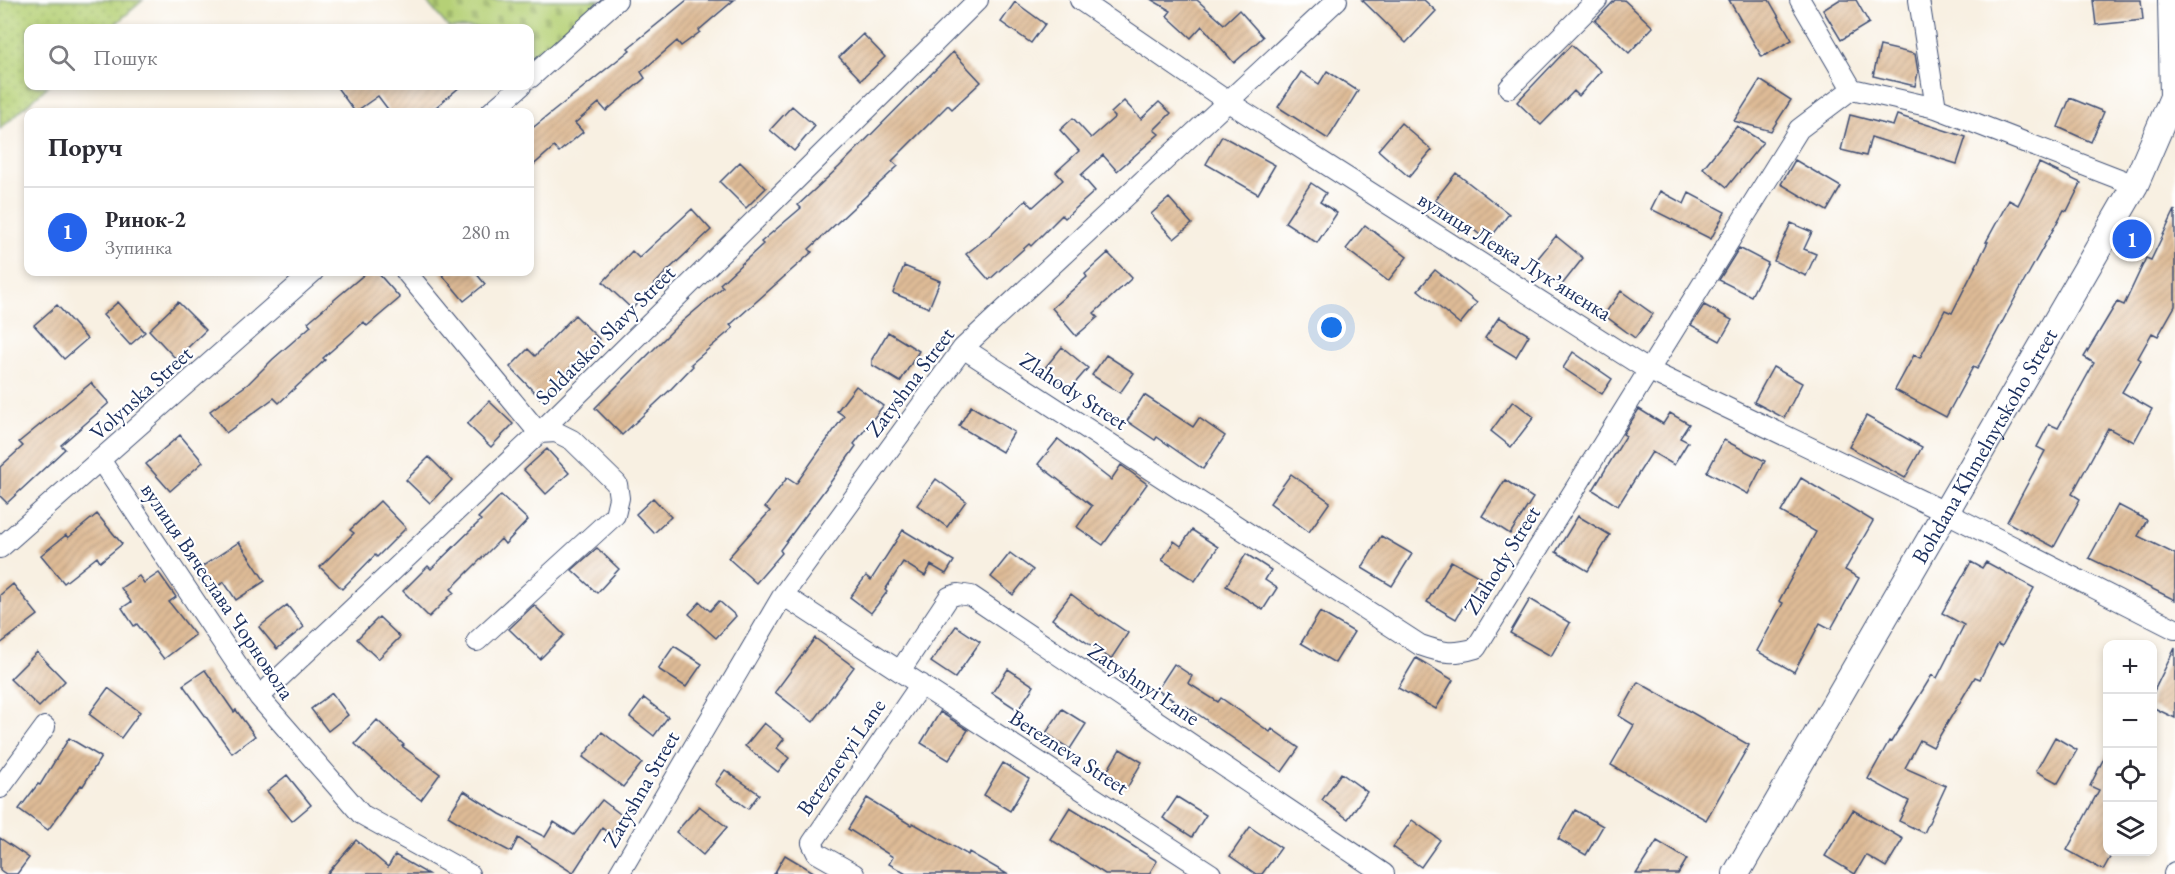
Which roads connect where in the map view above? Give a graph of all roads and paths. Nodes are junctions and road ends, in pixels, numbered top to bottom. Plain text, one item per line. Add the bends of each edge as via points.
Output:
1 (617, 0) edge
2 (978, 0) edge
3 (1080, 0) edge
4 (1337, 0) edge
5 (1597, 0) edge
6 (1800, 0) edge
7 (1919, 0) edge
8 (2172, 11) edge
9 (2174, 52) edge
10 (534, 74) edge
11 (1509, 88) dead end
12 (1852, 89) junction
13 (516, 90) edge
14 (2174, 96) edge
15 (1227, 101) junction
16 (496, 108) edge
17 (1936, 108) junction
18 (2135, 185) junction
19 (309, 276) edge
20 (409, 276) edge
21 (963, 348) junction
22 (1648, 370) junction
23 (539, 434) junction
24 (101, 461) junction
25 (1947, 513) junction
26 (0, 548) edge
27 (783, 595) junction
28 (2175, 628) edge
29 (477, 641) dead end
30 (900, 671) junction
31 (921, 684) junction
32 (259, 697) junction
33 (45, 727) dead end
34 (0, 788) edge
35 (469, 874) edge
36 (619, 874) edge
37 (854, 874) edge
38 (1210, 874) edge
39 (1384, 874) edge
40 (1736, 874) edge

1 - 10 street
2 - 23 street, Soldatskoi Slavy Street
3 - 15 street, вулиця Левка Лукʼяненка
4 - 15 street, Zatyshna Street
5 - 11 street
6 - 12 street
7 - 17 street
8 - 9 main road, Bohdana Khmelnytskoho Street
9 - 14 main road, Bohdana Khmelnytskoho Street
12 - 17 street
12 - 22 street, Zlahody Street via 1799,129
13 - 16 street
14 - 18 main road, Bohdana Khmelnytskoho Street
15 - 21 street, Zatyshna Street
15 - 22 street, вулиця Левка Лукʼяненка
17 - 18 street
18 - 25 main road, Bohdana Khmelnytskoho Street
19 - 24 street, Volynska Street
20 - 23 street
21 - 22 street, Zlahody Street via 1420,645 1457,654 1476,648
21 - 27 street, Zatyshna Street
22 - 25 street, вулиця Левка Лукʼяненка
23 - 29 street via 556,432 572,440 617,484 615,515
23 - 32 street, Soldatskoi Slavy Street
24 - 26 street, Volynska Street
24 - 32 street, вулиця Вячеслава Чорновола
25 - 28 street, вулиця Левка Лукʼяненка
25 - 40 main road, Bohdana Khmelnytskoho Street
27 - 30 street, Berezneva Street
27 - 36 street, Zatyshna Street
30 - 31 street, Berezneva Street
30 - 39 street, Zatyshnyi Lane via 949,597 971,596
31 - 37 street, Bereznevyi Lane via 812,843 817,853
31 - 38 street, Berezneva Street
32 - 35 street, вулиця Вячеслава Чорновола via 361,814
33 - 34 street

